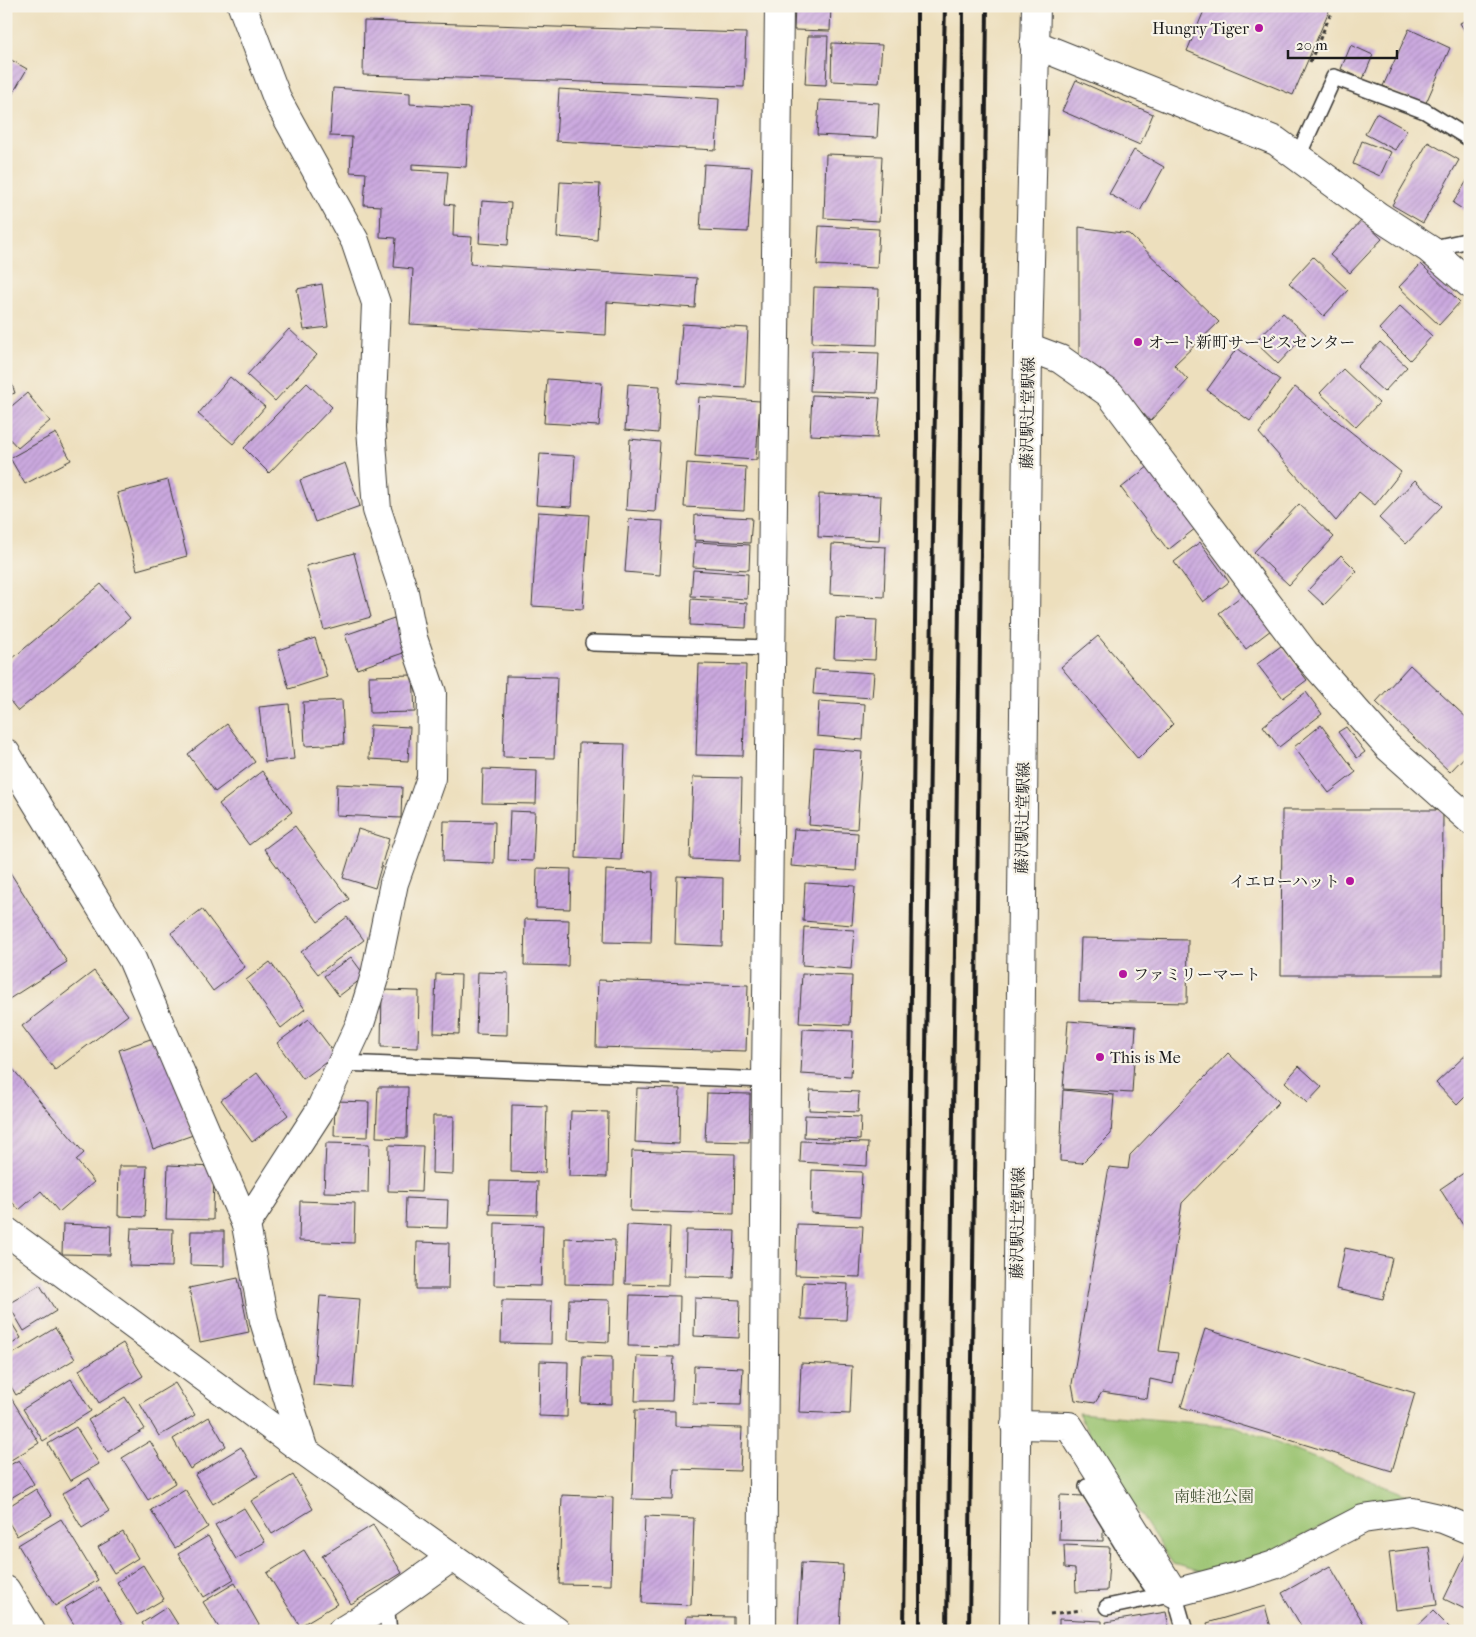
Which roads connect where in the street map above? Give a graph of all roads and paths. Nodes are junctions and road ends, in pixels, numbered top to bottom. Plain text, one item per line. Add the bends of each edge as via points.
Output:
1 (242, 6) edge
2 (779, 6) edge
3 (1036, 6) edge
4 (1034, 44) junction
5 (1470, 139) edge
6 (1298, 156) junction
7 (1470, 240) edge
8 (1429, 250) junction
9 (1470, 284) edge
10 (1028, 347) junction
11 (593, 643) dead end
12 (771, 648) junction
13 (6, 753) edge
14 (1470, 820) edge
15 (342, 1063) junction
16 (766, 1080) junction
17 (246, 1225) junction
18 (6, 1231) edge
19 (1015, 1425) junction
20 (304, 1451) junction
21 (1087, 1487) dead end
22 (1470, 1530) edge
23 (452, 1557) junction
24 (6, 1590) edge
25 (1166, 1594) junction
26 (1107, 1607) joint
27 (1050, 1614) dead end
28 (388, 1618) edge
29 (31, 1631) edge
30 (342, 1631) edge
31 (556, 1631) edge
32 (762, 1631) edge
33 (1014, 1631) edge
34 (1186, 1631) edge

1 - 15 street via 278,100 355,241 376,304 371,428 377,510 432,693 431,778 394,883 360,1024
2 - 12 street
3 - 4 street, 藤沢駅辻堂駅線
4 - 6 street via 1227,120 1276,141
4 - 10 street, 藤沢駅辻堂駅線
5 - 6 lane via 1425,111 1334,77
6 - 8 street
7 - 8 lane
8 - 9 street
10 - 14 street via 1060,359 1110,394 1304,652 1388,747
10 - 19 street, 藤沢駅辻堂駅線
11 - 12 lane
12 - 16 street
13 - 17 street via 132,959
15 - 16 lane
15 - 17 street via 319,1112
16 - 32 street
17 - 20 street via 264,1320
18 - 20 street
19 - 25 street via 1069,1426
19 - 33 street, 藤沢駅辻堂駅線
20 - 23 street
21 - 25 lane via 1124,1549
22 - 25 street via 1444,1519 1412,1512 1364,1519 1274,1564
23 - 28 street
23 - 31 street
24 - 29 street
25 - 26 lane
25 - 34 lane
26 - 27 path
28 - 30 street

